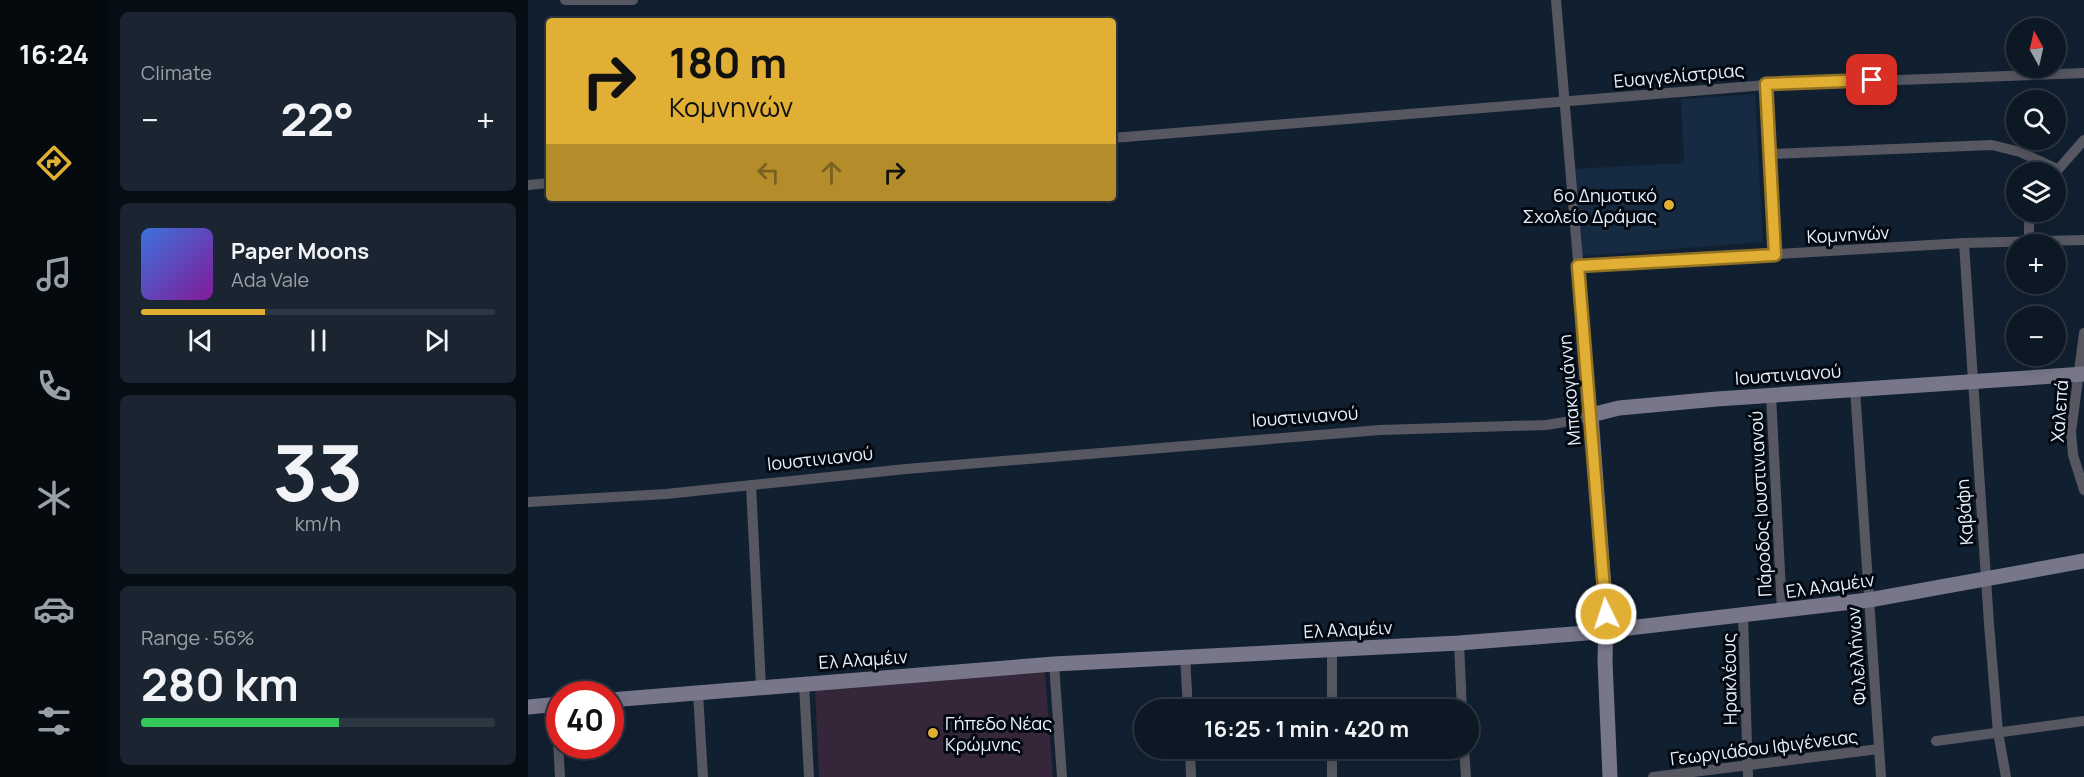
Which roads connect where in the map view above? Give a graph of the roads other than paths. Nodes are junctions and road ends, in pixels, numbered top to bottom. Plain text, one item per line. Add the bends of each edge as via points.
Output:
1 (566, 0) edge
2 (633, 0) edge
3 (1556, 0) edge
4 (2084, 73) edge
5 (1766, 84) junction
6 (1564, 102) junction
7 (1116, 138) edge
8 (2084, 140) edge
9 (1770, 154) junction
10 (2039, 162) edge
11 (2064, 162) edge
12 (546, 183) edge
13 (528, 185) edge
14 (2066, 240) edge
15 (2084, 240) edge
16 (2006, 242) edge
17 (1964, 243) junction
18 (1775, 255) junction
19 (1578, 266) junction
20 (2084, 333) edge
21 (2080, 375) edge
22 (1971, 381) junction
23 (1855, 389) junction
24 (1771, 395) junction
25 (1591, 415) junction
26 (2081, 469) edge
27 (752, 485) junction
28 (2084, 490) edge
29 (528, 502) edge
30 (2084, 561) edge
31 (1985, 580) junction
32 (1869, 600) junction
33 (1782, 611) junction
34 (1743, 616) junction
35 (1606, 631) junction
36 (1459, 643) junction
37 (1332, 650) junction
38 (1185, 656) junction
39 (1054, 664) junction
40 (804, 684) junction
41 (761, 687) junction
42 (698, 693) junction
43 (624, 699) edge
44 (1187, 699) edge
45 (1332, 699) edge
46 (1462, 699) edge
47 (546, 706) edge
48 (528, 707) edge
49 (2084, 721) edge
50 (1998, 732) junction
51 (1936, 741) dead end
52 (1879, 749) junction
53 (559, 759) edge
54 (1190, 759) edge
55 (1332, 759) edge
56 (1465, 759) edge
57 (1748, 772) edge
58 (560, 777) edge
59 (703, 777) edge
60 (809, 777) edge
61 (1062, 777) edge
62 (1191, 777) edge
63 (1332, 777) edge
64 (1466, 777) edge
65 (1610, 777) edge
66 (1653, 777) edge
67 (1881, 777) edge
68 (2006, 777) edge

1 - 2 street
3 - 6 street, Μπακογιάννη
4 - 5 street, Ευαγγελίστριας
5 - 6 street, Ευαγγελίστριας
5 - 9 street
6 - 7 street, Ευαγγελίστριας
6 - 19 street, Μπακογιάννη
8 - 11 street
9 - 10 street via 1992,145
9 - 18 street
12 - 13 street
14 - 15 street, Κομνηνών
16 - 17 street, Κομνηνών
17 - 18 street, Κομνηνών
17 - 22 street, Καβάφη
18 - 19 street, Κομνηνών
19 - 25 street, Μπακογιάννη
20 - 21 street, Χαλεπά
21 - 22 street, Ιουστινιανού
21 - 26 street, Χαλεπά via 2071,432 2073,455
22 - 23 street, Ιουστινιανού
22 - 31 street, Καβάφη
23 - 24 street, Ιουστινιανού
23 - 32 street, Φιλελλήνων
24 - 25 street, Ιουστινιανού via 1619,408
24 - 33 street, Πάροδος Ιουστινιανού
25 - 27 street, Ιουστινιανού via 1546,425 1380,430 1137,448
25 - 35 street, Μπακογιάννη
26 - 28 street, Χαλεπά
27 - 29 street, Ιουστινιανού
27 - 41 street
30 - 31 street, Ελ Αλαμέιν
31 - 32 street, Ελ Αλαμέιν
31 - 50 street, Καβάφη
32 - 33 street, Ελ Αλαμέιν
32 - 52 street, Φιλελλήνων
33 - 34 street, Ελ Αλαμέιν
34 - 35 street, Ελ Αλαμέιν
34 - 57 street, Ηρακλέους
35 - 36 street, Ελ Αλαμέιν
35 - 65 street, Μπακογιάννη
36 - 37 street, Ελ Αλαμέιν
36 - 46 street
37 - 38 street, Ελ Αλαμέιν
37 - 45 street
38 - 39 street, Ελ Αλαμέιν
38 - 44 street
39 - 40 street, Ελ Αλαμέιν
39 - 61 street
40 - 41 street, Ελ Αλαμέιν
40 - 60 street
41 - 42 street, Ελ Αλαμέιν
42 - 43 street, Ελ Αλαμέιν
42 - 59 street
47 - 48 street
49 - 50 street
50 - 51 street
50 - 68 street, Καβάφη
52 - 57 street, Γεωργιάδου Ιφιγένειας
52 - 67 street, Φιλελλήνων
53 - 58 street
54 - 62 street
55 - 63 street
56 - 64 street
57 - 66 street, Γεωργιάδου Ιφιγένειας

